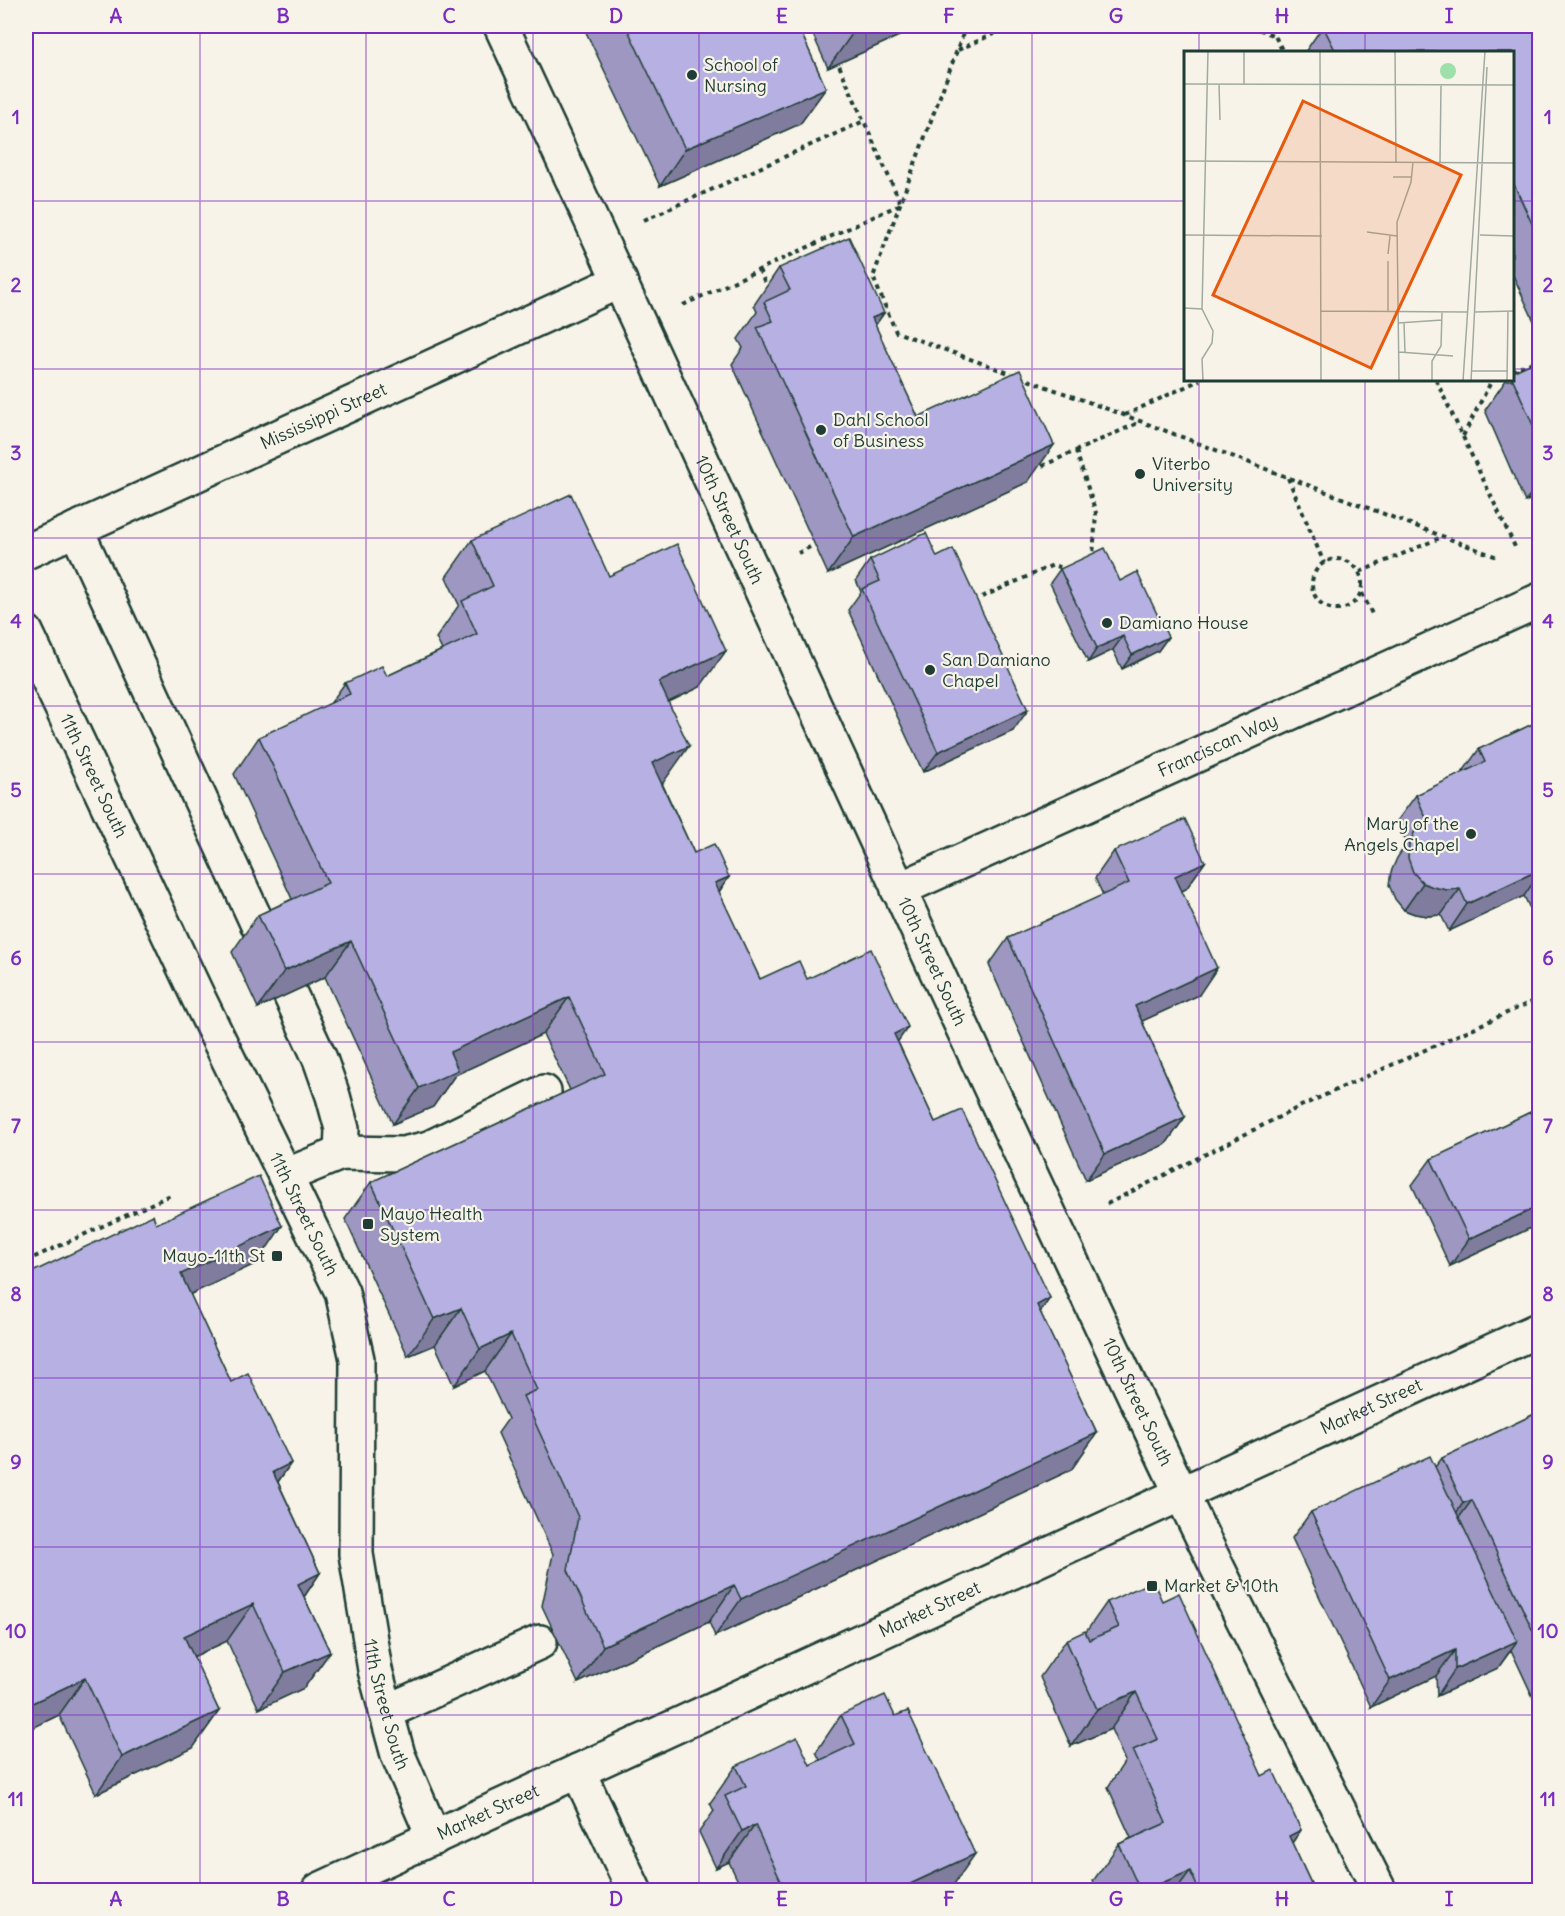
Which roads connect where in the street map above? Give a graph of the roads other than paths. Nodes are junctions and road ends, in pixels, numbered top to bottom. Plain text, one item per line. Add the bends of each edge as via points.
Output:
1 (501, 26) edge
2 (620, 281) junction
3 (76, 529) junction
4 (26, 552) edge
5 (1539, 600) edge
6 (26, 632) edge
7 (898, 891) junction
8 (264, 938) edge
9 (290, 994) edge
10 (544, 1092) dead end
11 (341, 1153) junction
12 (285, 1176) junction
13 (1539, 1329) edge
14 (1182, 1494) junction
15 (540, 1642) dead end
16 (386, 1712) junction
17 (578, 1771) junction
18 (434, 1838) junction
19 (319, 1890) edge
20 (634, 1890) edge
21 (1379, 1890) edge

1 - 2 street, 10th Street South
2 - 3 street, Mississippi Street
2 - 7 street, 10th Street South
3 - 4 street, Mississippi Street
3 - 8 street
5 - 7 street, Franciscan Way
6 - 12 street, 11th Street South
7 - 14 street, 10th Street South
9 - 11 street via 333,1096 342,1129
10 - 11 street via 429,1148 403,1154
11 - 12 street
12 - 16 street, 11th Street South via 342,1292 357,1359 356,1554
13 - 14 street, Market Street
14 - 17 street, Market Street
14 - 21 street, 10th Street South
15 - 16 street
16 - 18 street, 11th Street South via 398,1755
17 - 18 street, Market Street
17 - 20 street
18 - 19 street, Market Street

